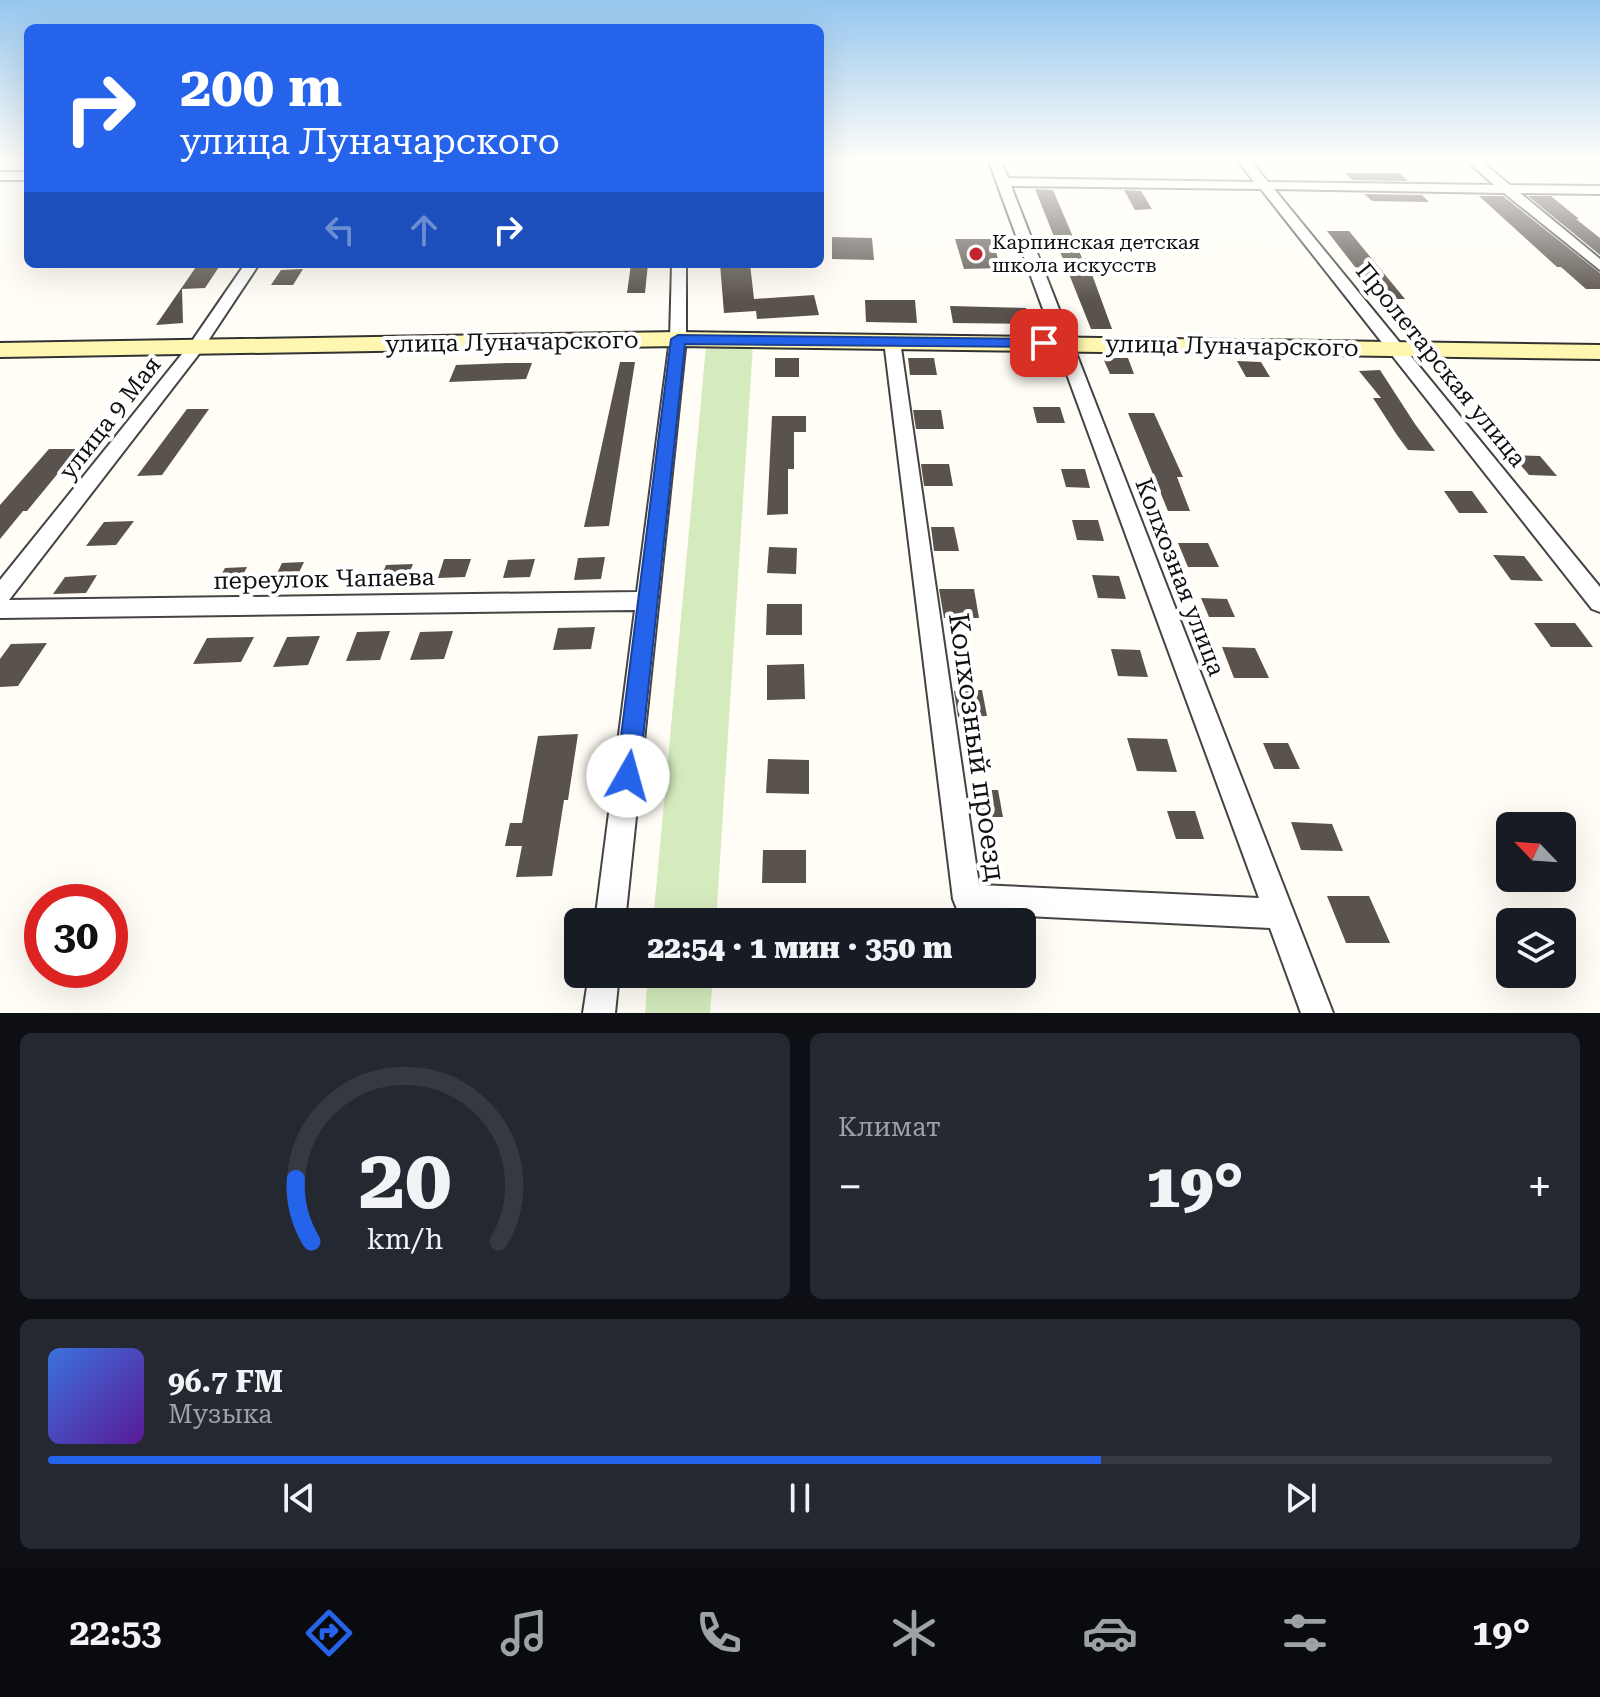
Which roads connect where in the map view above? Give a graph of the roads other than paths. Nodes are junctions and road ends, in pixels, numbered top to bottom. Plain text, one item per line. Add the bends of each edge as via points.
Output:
1 (1012, 206) edge
2 (1282, 206) edge
3 (1529, 206) edge
4 (1600, 266) edge
5 (249, 268) edge
6 (679, 268) edge
7 (678, 339) junction
8 (892, 341) junction
9 (1064, 343) junction
10 (196, 347) junction
11 (1398, 349) junction
12 (0, 350) edge
13 (1600, 352) edge
14 (0, 596) edge
15 (648, 601) junction
16 (1600, 603) edge
17 (0, 609) edge
18 (612, 908) edge
19 (1280, 914) junction
20 (602, 988) edge
21 (599, 1013) edge
22 (1317, 1013) edge

1 - 9 street, Колхозная улица
2 - 11 street, Пролетарская улица
3 - 4 street
5 - 10 street, улица 9 Мая
6 - 7 street
7 - 8 street, улица Луначарского
7 - 10 street, улица Луначарского
7 - 15 street
8 - 9 street, улица Луначарского
8 - 19 street, Колхозный проезд via 967,899
9 - 11 street, улица Луначарского
9 - 19 street, Колхозная улица
10 - 12 street, улица Луначарского
10 - 14 street, улица 9 Мая
11 - 13 street, улица Луначарского
11 - 16 street, Пролетарская улица
15 - 17 street, переулок Чапаева
15 - 18 street
19 - 22 street, Колхозная улица
20 - 21 street

